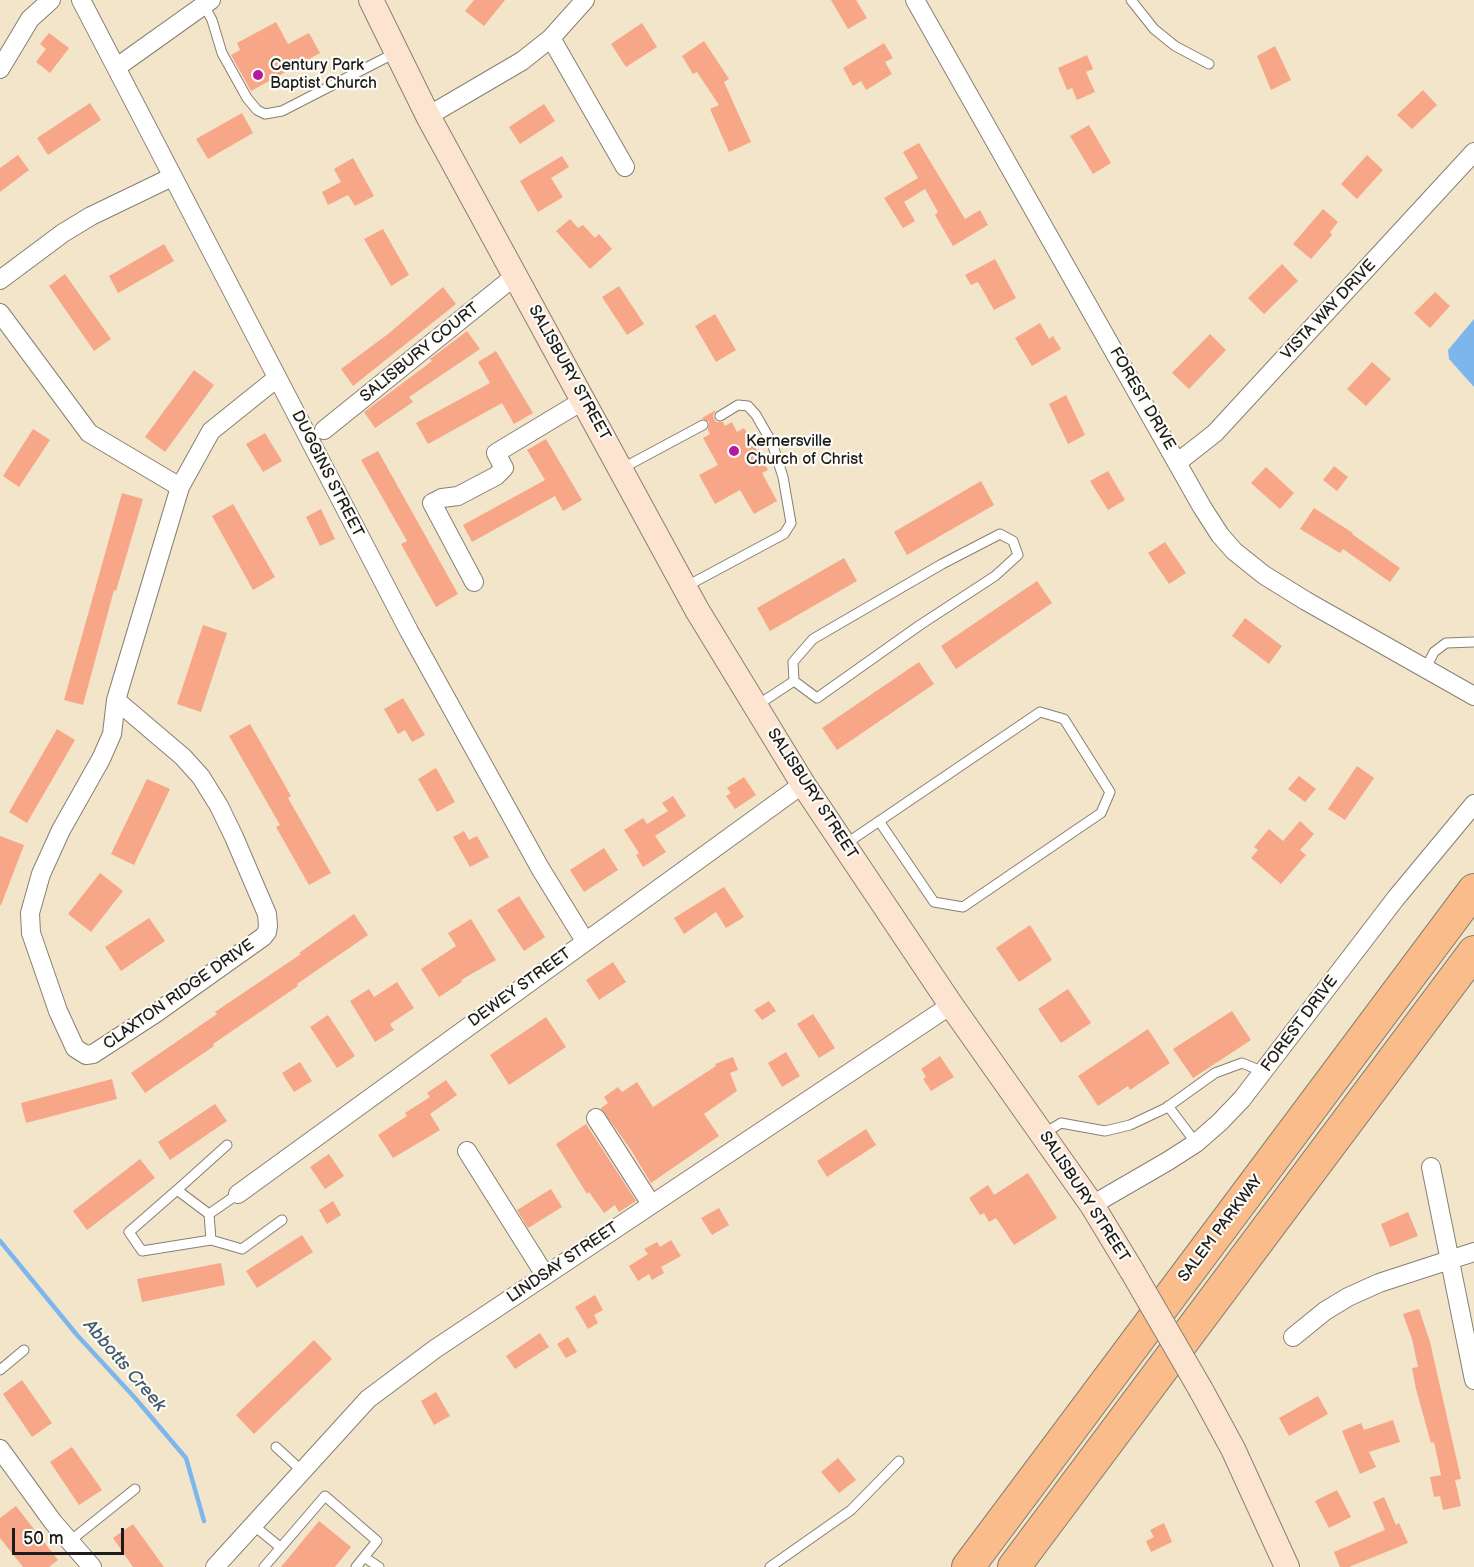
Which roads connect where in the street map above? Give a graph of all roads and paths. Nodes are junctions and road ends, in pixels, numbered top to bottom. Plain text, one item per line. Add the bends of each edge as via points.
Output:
1 (51, 0) edge
2 (81, 0) edge
3 (371, 0) edge
4 (585, 0) edge
5 (915, 0) edge
6 (1131, 0) edge
7 (208, 3) edge
8 (551, 38) junction
9 (395, 53) junction
10 (1209, 64) dead end
11 (117, 67) junction
12 (0, 69) edge
13 (428, 116) junction
14 (1474, 152) edge
15 (624, 167) dead end
16 (172, 177) junction
17 (516, 276) junction
18 (0, 280) edge
19 (0, 313) edge
20 (277, 378) junction
21 (584, 400) junction
22 (720, 416) dead end
23 (703, 425) dead end
24 (324, 430) dead end
25 (1178, 462) junction
26 (621, 469) junction
27 (180, 487) junction
28 (474, 582) dead end
29 (685, 587) junction
30 (1474, 642) edge
31 (1426, 668) junction
32 (794, 681) junction
33 (1474, 696) edge
34 (116, 700) junction
35 (756, 706) junction
36 (803, 784) junction
37 (1474, 804) edge
38 (879, 821) junction
39 (844, 845) junction
40 (1474, 890) edge
41 (585, 941) junction
42 (1474, 952) edge
43 (951, 1005) junction
44 (1264, 1072) junction
45 (1168, 1106) junction
46 (596, 1118) dead end
47 (1043, 1134) junction
48 (1196, 1143) junction
49 (227, 1145) dead end
50 (467, 1151) dead end
51 (1431, 1167) dead end
52 (177, 1190) junction
53 (238, 1194) joint
54 (651, 1204) junction
55 (1092, 1206) junction
56 (209, 1214) junction
57 (282, 1220) dead end
58 (211, 1240) junction
59 (1474, 1252) edge
60 (1450, 1259) junction
61 (545, 1275) junction
62 (1293, 1337) dead end
63 (24, 1350) dead end
64 (0, 1370) edge
65 (1474, 1380) edge
66 (276, 1447) dead end
67 (0, 1449) edge
68 (899, 1461) dead end
69 (301, 1470) junction
70 (135, 1489) dead end
71 (253, 1525) junction
72 (70, 1541) junction
73 (280, 1547) junction
74 (364, 1557) junction
75 (87, 1565) edge
76 (215, 1567) edge
77 (264, 1567) edge
78 (356, 1567) edge
79 (379, 1567) edge
80 (770, 1567) edge
81 (968, 1567) edge
82 (1014, 1567) edge
83 (1287, 1567) edge

1 - 12 street via 26,24
2 - 11 street, DUGGINS STREET
3 - 9 main road, SALISBURY STREET
4 - 8 street
5 - 25 street, FOREST DRIVE
6 - 10 lane via 1154,29 1175,46
7 - 9 lane via 222,53 247,98 266,114 282,111
7 - 11 street
8 - 13 street via 522,61
8 - 15 street
9 - 13 main road, SALISBURY STREET
11 - 16 street, DUGGINS STREET
13 - 17 main road, SALISBURY STREET
14 - 25 street, VISTA WAY DRIVE via 1215,433
16 - 18 street via 91,216
16 - 20 street, DUGGINS STREET
17 - 21 main road, SALISBURY STREET
17 - 24 street, SALISBURY COURT
19 - 27 street via 89,433
20 - 27 street, CLAXTON RIDGE DRIVE via 212,431
20 - 41 street, DUGGINS STREET via 409,631 540,868
21 - 26 main road, SALISBURY STREET
21 - 28 street via 496,453 504,468 496,476 458,496 432,504
22 - 29 lane via 738,405 748,406 756,415 772,443 791,523 784,534
23 - 26 lane
25 - 31 street, FOREST DRIVE via 1220,536 1233,551 1306,601
26 - 29 main road, SALISBURY STREET
27 - 34 street, CLAXTON RIDGE DRIVE
29 - 35 main road, SALISBURY STREET
30 - 31 lane via 1446,643 1434,652
31 - 33 street, FOREST DRIVE
32 - 32 lane via 793,662 813,639 1000,534 1013,541 1018,555 995,576 818,698
32 - 35 lane
34 - 34 street, CLAXTON RIDGE DRIVE via 112,734 102,759 61,830 41,874 30,913 31,933 58,1011 75,1048 86,1055 93,1054 263,937 268,926 267,914 234,837 201,777
35 - 36 main road, SALISBURY STREET
36 - 39 main road, SALISBURY STREET
36 - 41 street, DEWEY STREET
37 - 44 street, FOREST DRIVE via 1396,898
38 - 38 lane via 1040,712 1064,719 1110,792 1101,813 963,908 934,902
38 - 39 lane
39 - 43 main road, SALISBURY STREET
40 - 81 highway, SALEM PARKWAY
41 - 53 street, DEWEY STREET
42 - 82 highway
43 - 47 main road, SALISBURY STREET
43 - 54 street, LINDSAY STREET
44 - 45 lane via 1242,1063 1215,1073
44 - 48 street, FOREST DRIVE
45 - 47 lane via 1130,1125 1106,1131 1061,1123
45 - 48 lane
46 - 54 street
47 - 55 main road, SALISBURY STREET
48 - 55 street, FOREST DRIVE
49 - 52 lane
50 - 61 street
51 - 60 street
52 - 56 lane
52 - 58 lane via 129,1232 142,1251
53 - 56 lane
54 - 61 street, LINDSAY STREET
55 - 83 main road, SALISBURY STREET, bridge via 1202,1390
56 - 58 lane
57 - 58 lane via 242,1249
59 - 60 street
60 - 62 street via 1348,1297
60 - 65 street
61 - 69 street, LINDSAY STREET via 435,1349 368,1400
63 - 64 lane
66 - 69 lane
67 - 72 street
68 - 80 lane via 851,1510
69 - 71 street, LINDSAY STREET
70 - 72 lane
71 - 73 lane
71 - 76 street, LINDSAY STREET
72 - 75 street
73 - 74 lane via 325,1496 377,1541
73 - 77 lane
74 - 78 lane
74 - 79 lane

